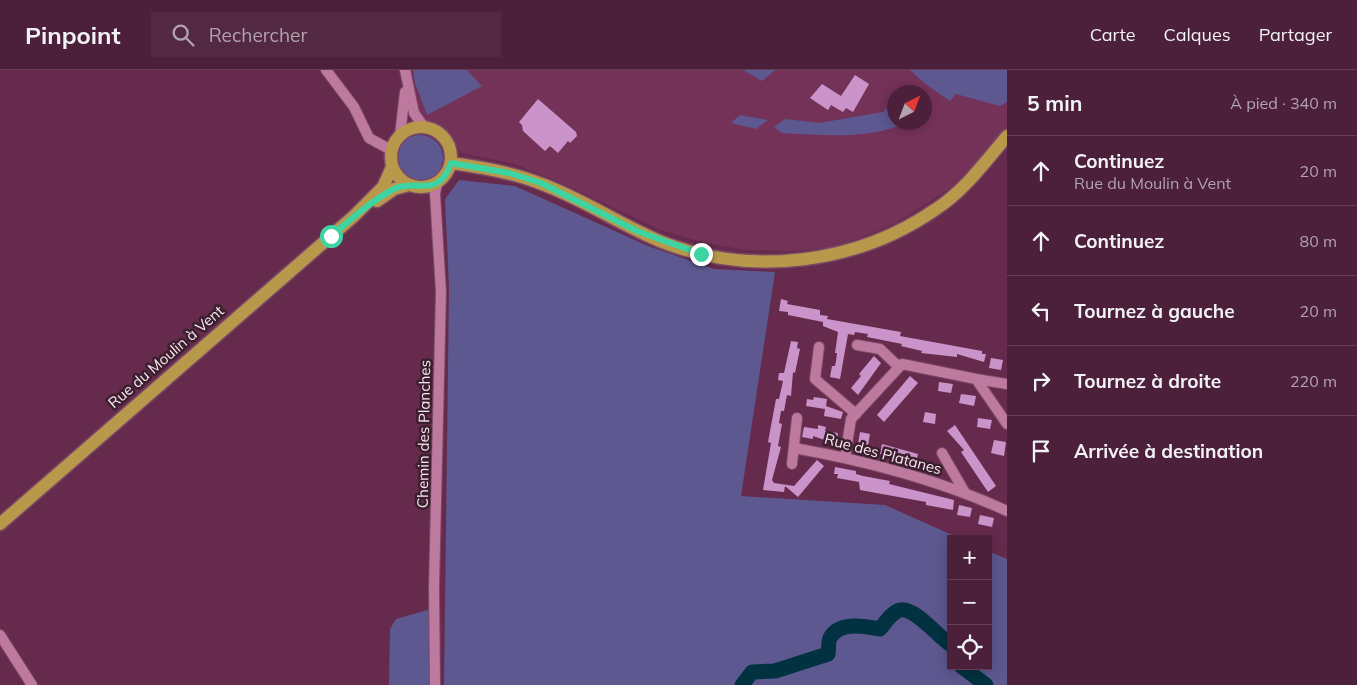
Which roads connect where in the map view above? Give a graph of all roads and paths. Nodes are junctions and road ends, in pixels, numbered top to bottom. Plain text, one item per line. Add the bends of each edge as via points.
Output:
1 (326, 70) edge
2 (405, 74) edge
3 (424, 127) junction
4 (400, 135) junction
5 (1007, 136) edge
6 (1007, 149) edge
7 (391, 150) junction
8 (451, 163) junction
9 (392, 167) junction
10 (437, 183) junction
11 (409, 185) junction
12 (954, 195) junction
13 (354, 216) junction
14 (857, 345) dead end
15 (819, 347) dead end
16 (898, 366) junction
17 (976, 379) junction
18 (1007, 384) edge
19 (856, 414) junction
20 (797, 418) dead end
21 (1007, 424) edge
22 (794, 448) junction
23 (942, 453) dead end
24 (844, 457) junction
25 (792, 464) dead end
26 (964, 492) junction
27 (1007, 511) edge
28 (0, 524) edge
29 (0, 635) edge
30 (32, 685) edge
31 (435, 685) edge

1 - 7 street via 354,106 369,138
2 - 3 street via 414,113
2 - 4 street via 404,118
3 - 4 main road via 416,127
3 - 8 main road via 436,131 446,140
4 - 7 main road
5 - 12 main road
6 - 12 main road via 979,178
7 - 9 main road
8 - 10 main road
8 - 12 main road via 509,173 541,183 662,242 701,254 748,261 783,262 848,250 902,230
9 - 11 main road
9 - 13 main road via 383,186
10 - 11 main road via 419,187
10 - 31 street, Chemin des Planches via 441,292
11 - 13 main road via 394,189
13 - 28 main road, Rue du Moulin à Vent
14 - 16 street via 880,349
15 - 19 street via 815,379
16 - 17 street via 902,364
16 - 19 street
17 - 18 street
17 - 21 street
19 - 24 street via 851,419
20 - 22 street
22 - 24 street, Rue des Platanes
22 - 25 street
23 - 26 street, Rue des Platanes
24 - 26 street, Rue des Platanes
26 - 27 street, Rue des Platanes
29 - 30 street

